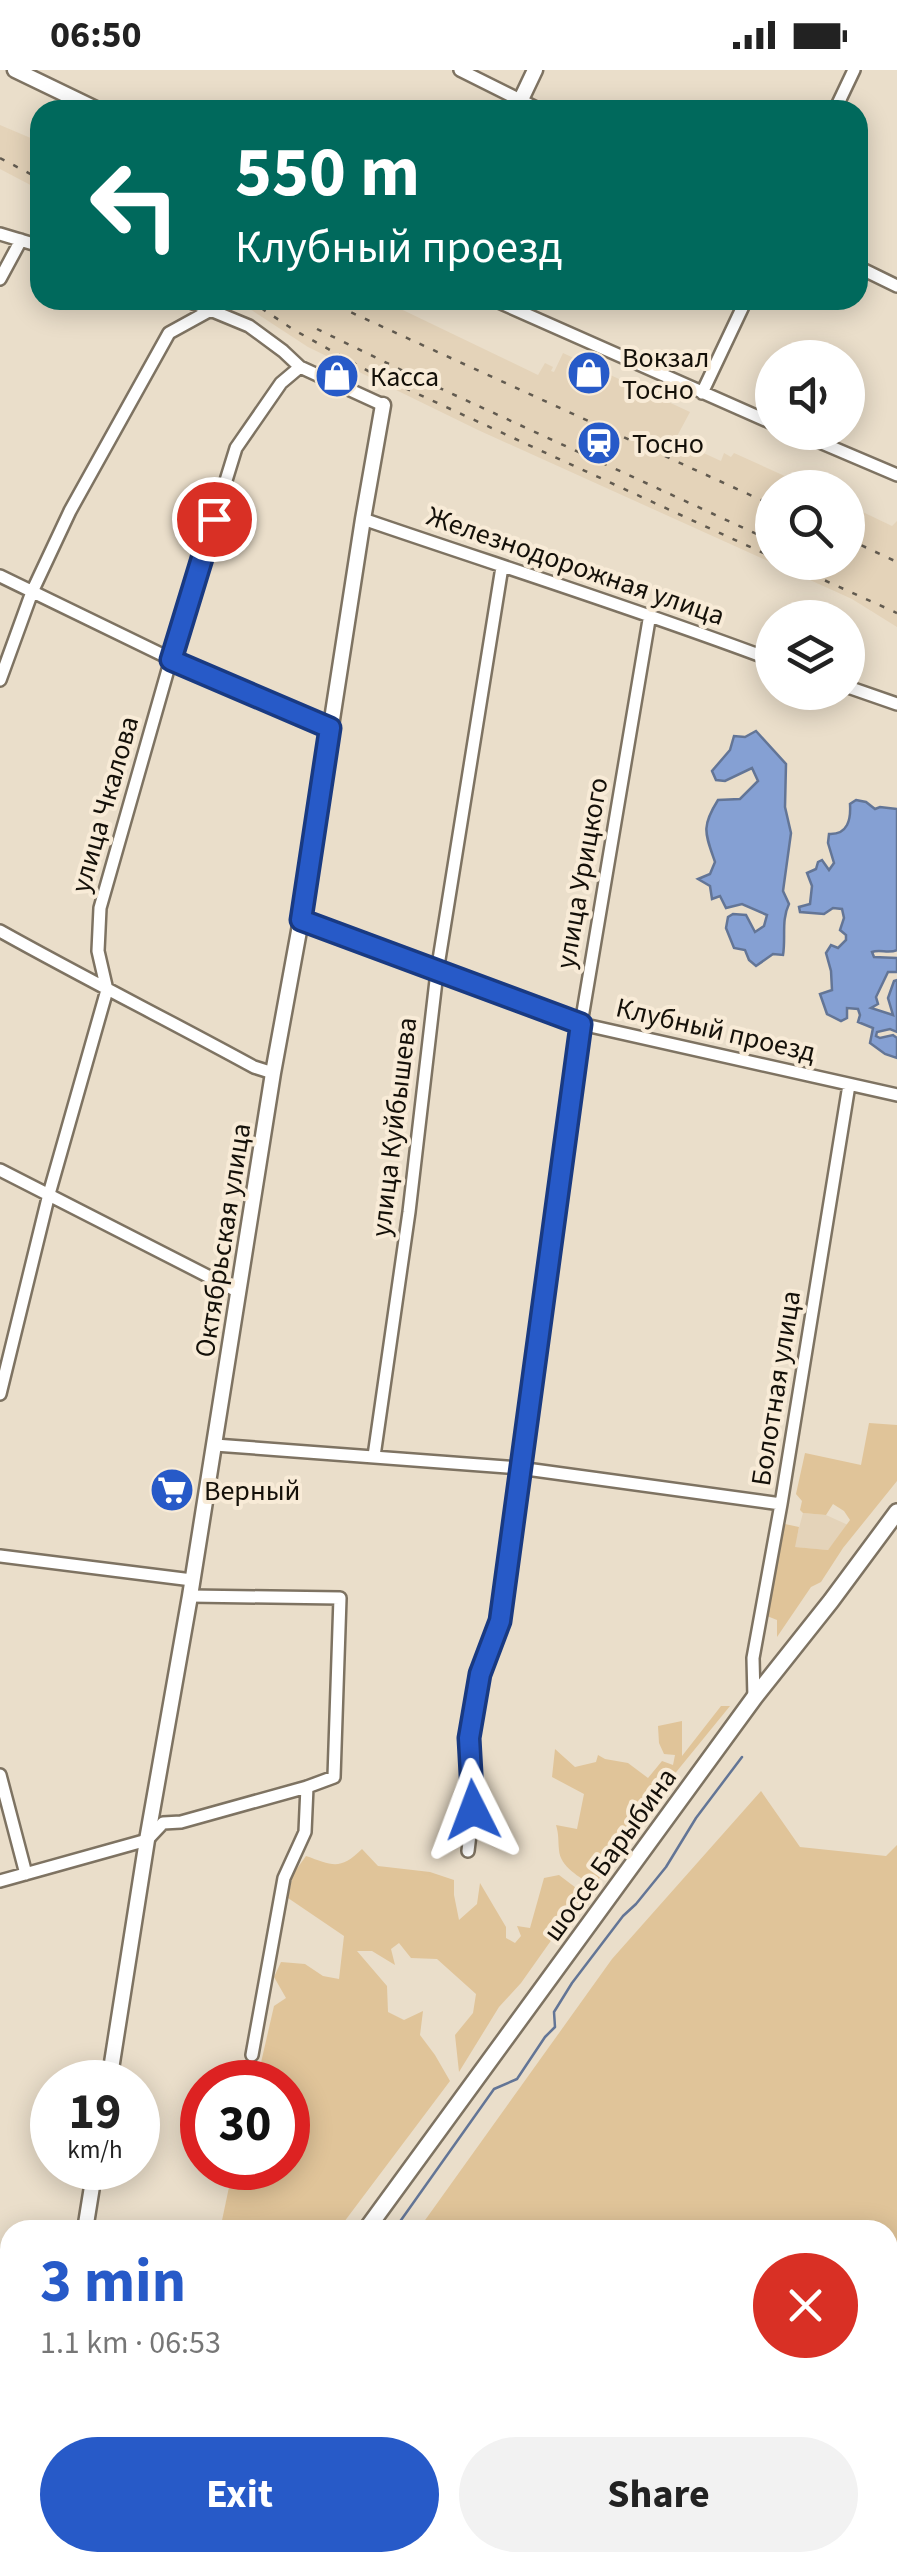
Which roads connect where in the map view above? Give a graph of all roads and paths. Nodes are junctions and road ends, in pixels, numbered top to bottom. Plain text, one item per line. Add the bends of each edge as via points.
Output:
1 (15, 70) edge
2 (460, 70) edge
3 (535, 70) edge
4 (854, 70) edge
5 (77, 100) edge
6 (510, 100) edge
7 (520, 100) edge
8 (840, 100) edge
9 (0, 234) edge
10 (21, 240) junction
11 (30, 243) edge
12 (868, 272) edge
13 (0, 279) edge
14 (897, 286) edge
15 (516, 310) edge
16 (741, 310) edge
17 (209, 311) joint
18 (300, 367) junction
19 (702, 393) junction
20 (384, 405) joint
21 (755, 415) edge
22 (837, 450) edge
23 (897, 476) edge
24 (363, 519) junction
25 (502, 567) junction
26 (0, 576) edge
27 (32, 592) junction
28 (650, 614) junction
29 (755, 654) edge
30 (171, 660) junction
31 (0, 680) edge
32 (865, 693) edge
33 (897, 704) edge
34 (330, 728) junction
35 (301, 920) junction
36 (0, 931) edge
37 (438, 972) junction
38 (107, 990) junction
39 (581, 1024) junction
40 (273, 1073) junction
41 (849, 1086) junction
42 (897, 1095) edge
43 (0, 1170) edge
44 (49, 1194) junction
45 (239, 1292) junction
46 (0, 1394) edge
47 (215, 1446) junction
48 (374, 1456) junction
49 (519, 1468) junction
50 (781, 1504) junction
51 (897, 1512) edge
52 (0, 1556) edge
53 (191, 1588) junction
54 (754, 1698) junction
55 (0, 1775) edge
56 (308, 1788) junction
57 (147, 1840) junction
58 (468, 1851) dead end
59 (26, 1874) junction
60 (0, 1881) edge
61 (252, 2056) dead end
62 (112, 2060) edge
63 (92, 2190) edge
64 (87, 2220) edge
65 (373, 2220) edge

1 - 5 street
2 - 6 street
3 - 7 street
4 - 8 street
9 - 10 street
10 - 11 street
10 - 13 street
12 - 14 street
15 - 19 street
16 - 19 street
17 - 18 street via 248,326
17 - 27 street via 169,333
18 - 20 street
18 - 30 street, улица Чкалова via 280,383 236,448
19 - 21 street
20 - 24 street, Октябрьская улица
22 - 23 street
24 - 25 street, Железнодорожная улица
24 - 34 street, Октябрьская улица
25 - 28 street, Железнодорожная улица
25 - 37 street, улица Куйбышева
26 - 27 street
27 - 30 street
27 - 31 street
28 - 29 street, Железнодорожная улица
28 - 39 street, улица Урицкого
30 - 34 street
30 - 38 street, улица Чкалова via 100,908 98,950
32 - 33 street
34 - 35 street, Октябрьская улица
35 - 37 street, Клубный проезд
35 - 40 street, Октябрьская улица
36 - 38 street
37 - 39 street, Клубный проезд
37 - 48 street, улица Куйбышева
38 - 40 street
38 - 44 street, улица Чкалова
39 - 41 street, Клубный проезд
39 - 49 street, улица Урицкого
40 - 45 street, Октябрьская улица
41 - 42 street, Клубный проезд
41 - 50 street, Болотная улица
43 - 44 street
44 - 45 street
44 - 46 street, улица Чкалова
45 - 47 street, Октябрьская улица
47 - 48 street
47 - 53 street, Октябрьская улица
48 - 49 street
49 - 50 street
49 - 58 street, улица Урицкого via 500,1621 480,1674 469,1738
50 - 54 street, Болотная улица via 753,1658
51 - 54 main road, шоссе Барыбина
52 - 53 street
53 - 56 street via 340,1598 334,1777
53 - 57 street, Октябрьская улица
54 - 65 main road, шоссе Барыбина
55 - 59 street
56 - 57 street via 163,1824
56 - 61 street via 305,1832 284,1878
57 - 59 street
57 - 62 street, Октябрьская улица
59 - 60 street
63 - 64 street

